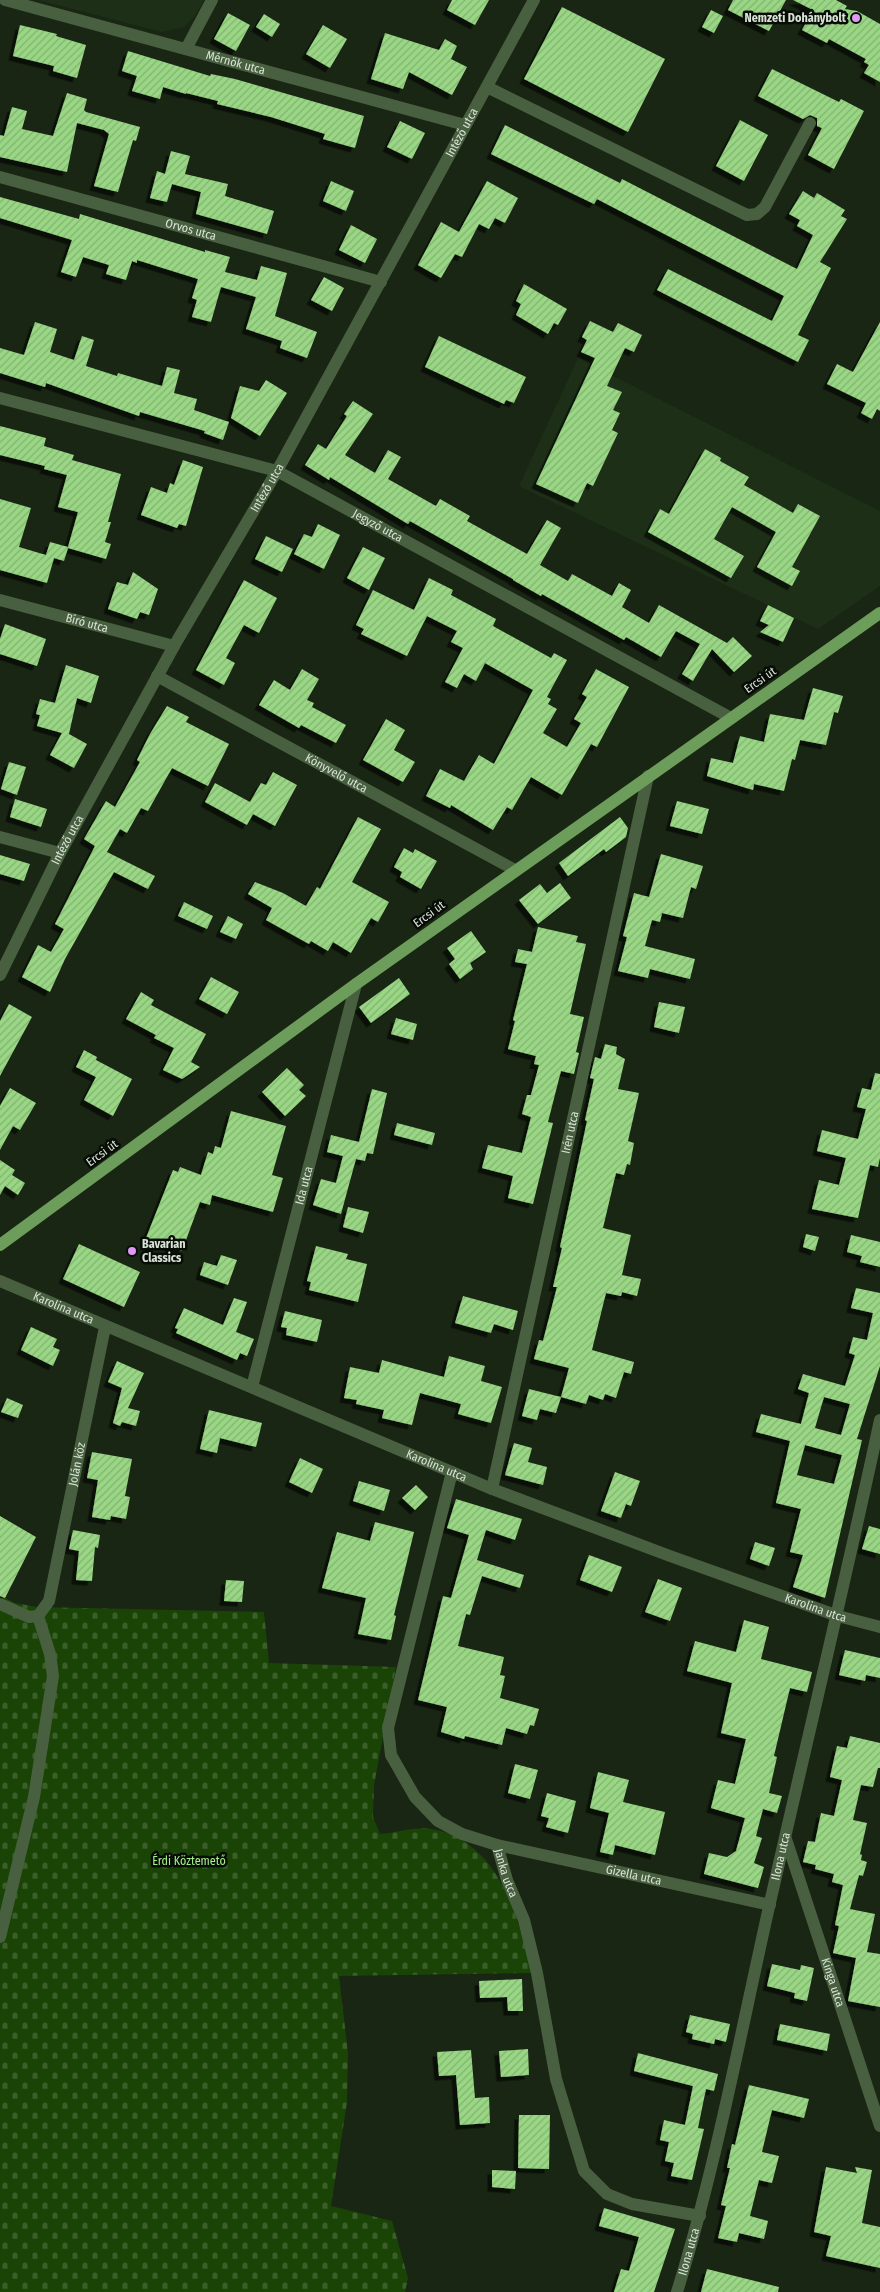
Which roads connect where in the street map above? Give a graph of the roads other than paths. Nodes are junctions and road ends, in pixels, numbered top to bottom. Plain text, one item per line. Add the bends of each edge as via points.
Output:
1 (5, 0) edge
2 (212, 0) edge
3 (534, 0) edge
4 (186, 49) junction
5 (487, 87) junction
6 (810, 123) dead end
7 (465, 125) junction
8 (0, 177) edge
9 (381, 282) junction
10 (0, 398) edge
11 (277, 471) junction
12 (0, 600) edge
13 (880, 614) edge
14 (174, 646) junction
15 (157, 676) junction
16 (730, 718) junction
17 (648, 776) junction
18 (0, 837) edge
19 (60, 853) junction
20 (515, 870) junction
21 (0, 976) edge
22 (356, 984) junction
23 (0, 1245) edge
24 (0, 1281) edge
25 (105, 1327) junction
26 (252, 1387) junction
27 (880, 1420) edge
28 (452, 1472) junction
29 (492, 1489) junction
30 (0, 1604) edge
31 (38, 1616) junction
32 (838, 1616) junction
33 (880, 1627) edge
34 (786, 1839) junction
35 (498, 1845) junction
36 (770, 1905) junction
37 (0, 1937) edge
38 (880, 2126) edge
39 (700, 2216) junction
40 (677, 2292) edge

1 - 4 street, Mérnök utca
2 - 4 street
3 - 5 street, Intéző utca
4 - 7 street, Mérnök utca
5 - 6 street via 748,215 757,214 765,207
5 - 7 street, Intéző utca
7 - 9 street, Intéző utca
8 - 9 street, Orvos utca
9 - 11 street, Intéző utca
10 - 11 street, Jegyző utca
11 - 14 street, Intéző utca
11 - 16 street, Jegyző utca
12 - 14 street, Bíró utca
13 - 16 main road, Ercsi út
14 - 15 street, Intéző utca
15 - 19 street, Intéző utca
15 - 20 street, Könyvelő utca
16 - 17 main road, Ercsi út
17 - 20 main road, Ercsi út
17 - 29 street, Irén utca
18 - 19 street
19 - 21 street, Intéző utca
20 - 22 main road, Ercsi út
22 - 23 main road, Ercsi út
22 - 26 street, Ida utca
24 - 25 street, Karolina utca
25 - 26 street, Karolina utca
25 - 31 street, Jolán köz via 49,1601
26 - 28 street, Karolina utca
27 - 32 street, Ilona utca
28 - 29 street, Karolina utca
28 - 35 street, Janka utca via 388,1728 391,1755 415,1797 438,1821 462,1834
29 - 32 street, Karolina utca
30 - 31 street via 29,1617
31 - 37 street via 53,1676 34,1797
32 - 33 street, Karolina utca
32 - 34 street, Ilona utca
34 - 36 street, Ilona utca
34 - 38 street, Kinga utca
35 - 36 street, Gizella utca
35 - 39 street, Janka utca via 507,1880 524,1920 556,2079 584,2171 607,2194 632,2204
36 - 39 street, Ilona utca
39 - 40 street, Ilona utca

